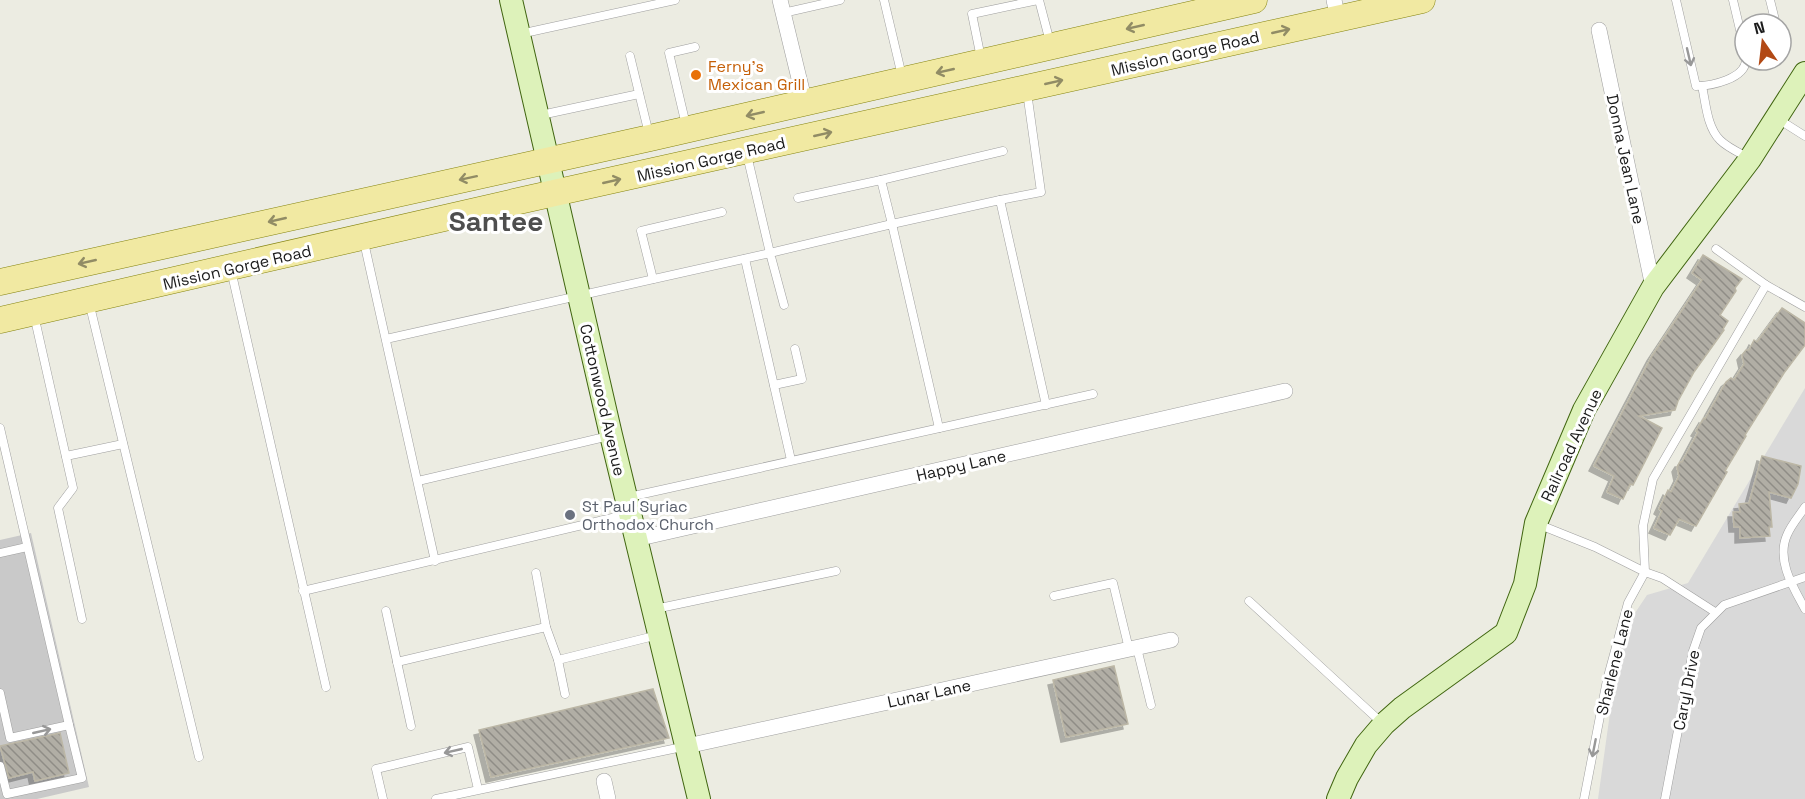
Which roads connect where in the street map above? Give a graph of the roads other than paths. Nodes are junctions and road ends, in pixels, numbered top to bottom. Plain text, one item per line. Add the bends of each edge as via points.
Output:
1 (511, 0) edge
2 (675, 0) edge
3 (840, 0) edge
4 (884, 0) edge
5 (1039, 0) edge
6 (1254, 0) edge
7 (1422, 0) edge
8 (1676, 0) edge
9 (1226, 3) edge
10 (781, 7) edge
11 (1336, 9) edge
12 (1599, 30) dead end
13 (518, 34) junction
14 (1052, 46) junction
15 (695, 47) dead end
16 (630, 56) dead end
17 (982, 62) junction
18 (1740, 72) edge
19 (1805, 73) edge
20 (903, 80) junction
21 (1702, 86) junction
22 (1026, 88) junction
23 (639, 94) junction
24 (805, 103) junction
25 (537, 116) junction
26 (1776, 118) junction
27 (687, 129) junction
28 (1805, 136) edge
29 (650, 138) junction
30 (746, 151) junction
31 (1003, 152) dead end
32 (1750, 159) junction
33 (547, 161) junction
34 (881, 180) junction
35 (555, 194) junction
36 (798, 198) dead end
37 (1000, 200) junction
38 (722, 212) dead end
39 (892, 224) junction
40 (363, 237) junction
41 (1716, 249) dead end
42 (770, 253) junction
43 (745, 259) junction
44 (230, 268) junction
45 (653, 279) junction
46 (0, 282) edge
47 (1766, 285) junction
48 (1653, 287) junction
49 (578, 295) junction
50 (89, 300) junction
51 (784, 305) dead end
52 (1805, 307) edge
53 (33, 313) junction
54 (0, 320) edge
55 (386, 339) junction
56 (795, 349) dead end
57 (774, 385) junction
58 (1285, 391) dead end
59 (1093, 394) dead end
60 (1046, 405) junction
61 (0, 428) edge
62 (939, 428) junction
63 (611, 435) junction
64 (123, 444) junction
65 (66, 456) junction
66 (791, 460) junction
67 (418, 481) junction
68 (628, 506) junction
69 (1805, 507) edge
70 (1536, 523) junction
71 (636, 539) junction
72 (27, 547) junction
73 (0, 553) edge
74 (435, 561) junction
75 (836, 571) dead end
76 (1645, 572) junction
77 (536, 573) dead end
78 (1805, 577) edge
79 (1790, 582) junction
80 (303, 591) junction
81 (1054, 596) dead end
82 (1249, 601) dead end
83 (1805, 609) edge
84 (654, 610) junction
85 (386, 611) dead end
86 (1715, 612) junction
87 (82, 619) dead end
88 (546, 627) junction
89 (660, 635) junction
90 (1171, 640) dead end
91 (1133, 649) junction
92 (558, 660) junction
93 (397, 662) junction
94 (326, 687) dead end
95 (0, 693) edge
96 (565, 694) dead end
97 (1151, 705) dead end
98 (1384, 724) junction
99 (69, 725) junction
100 (411, 726) dead end
101 (10, 738) junction
102 (0, 741) edge
103 (687, 746) junction
104 (199, 757) dead end
105 (0, 766) edge
106 (603, 781) dead end
107 (478, 789) junction
108 (382, 799) edge
109 (436, 799) edge
110 (608, 799) edge
111 (699, 799) edge
112 (1338, 799) edge
113 (1584, 799) edge
114 (1665, 799) edge

1 - 13 street, Cottonwood Avenue
2 - 13 lane
3 - 10 lane
4 - 20 lane
5 - 14 lane
5 - 17 lane via 972,14
6 - 9 main road, Mission Gorge Road
7 - 11 main road, Mission Gorge Road
8 -> 21 lane via 1696,86
9 -> 14 main road, Mission Gorge Road
10 - 24 street
22 -> 11 main road, Mission Gorge Road
12 - 48 street, Donna Jean Lane
13 - 25 street, Cottonwood Avenue
14 - 17 main road, Mission Gorge Road
15 - 27 lane via 669,53
16 - 23 lane
17 -> 20 main road, Mission Gorge Road
18 - 21 lane
19 - 26 street, Railroad Avenue
20 - 24 main road, Mission Gorge Road
21 - 32 lane via 1715,134
30 -> 22 main road, Mission Gorge Road
22 - 37 lane via 1041,192
23 - 25 lane
23 - 29 lane
24 -> 27 main road, Mission Gorge Road
25 - 33 street, Cottonwood Avenue
26 - 28 lane
26 - 32 street, Railroad Avenue
27 - 29 main road, Mission Gorge Road
29 - 33 main road, Mission Gorge Road
35 -> 30 main road, Mission Gorge Road
30 - 42 lane
31 - 34 lane
32 - 48 street, Railroad Avenue
33 - 35 street, Cottonwood Avenue
33 -> 46 main road, Mission Gorge Road
34 - 36 lane
34 - 39 lane
35 - 40 main road, Mission Gorge Road
35 - 49 street, Cottonwood Avenue
37 - 39 lane
37 - 60 lane
38 - 45 lane via 641,231
39 - 42 lane
39 - 62 lane
40 - 44 main road, Mission Gorge Road
40 - 55 lane
41 - 47 lane
42 - 43 lane
42 - 51 lane
43 - 45 lane
43 - 57 lane
44 - 50 main road, Mission Gorge Road
44 - 80 lane
45 - 49 lane
47 - 52 lane
47 - 76 lane via 1653,479 1643,525
48 - 70 street, Railroad Avenue via 1584,410
49 - 55 lane
49 - 63 street, Cottonwood Avenue
50 - 53 main road, Mission Gorge Road
50 - 64 lane
53 - 54 main road, Mission Gorge Road
53 - 65 lane
55 - 67 lane
56 - 57 lane via 802,379
57 - 66 lane
58 - 71 street, Happy Lane
59 - 60 lane
60 - 62 lane
61 - 72 lane
62 - 66 lane
63 - 67 lane
63 - 68 street, Cottonwood Avenue
64 - 65 lane
64 - 104 lane
65 - 87 lane via 73,488 58,508
66 - 68 lane
67 - 74 lane
68 - 71 street, Cottonwood Avenue
68 - 74 lane
69 - 79 lane via 1787,534 1783,552
70 - 76 lane
70 - 98 street, Railroad Avenue via 1525,584 1506,633
71 - 84 street, Cottonwood Avenue
72 - 73 lane
72 - 99 lane
74 - 80 lane
75 - 84 lane
76 - 86 lane via 1662,578
76 -> 113 lane, Sharlene Lane via 1629,603 1607,680
77 - 88 lane
78 - 79 lane, Caryl Drive
79 - 83 lane
79 - 86 lane, Caryl Drive via 1724,605
80 - 94 lane
81 - 91 lane via 1113,583
82 - 98 lane
84 - 89 street, Cottonwood Avenue
85 - 93 lane
86 - 114 lane, Caryl Drive via 1701,628 1693,651
88 - 92 lane
88 - 93 lane
89 - 92 lane
89 - 103 street, Cottonwood Avenue
90 - 91 street, Lunar Lane
91 - 97 lane
91 - 103 street, Lunar Lane
92 - 96 lane
93 - 100 lane
95 - 101 lane
98 - 112 street, Railroad Avenue via 1366,745
101 -> 99 lane
99 - 105 lane via 82,778 7,794
101 - 102 lane
103 - 107 lane
103 - 111 street, Cottonwood Avenue
106 - 110 street
107 -> 108 lane via 468,747 376,769
107 - 109 lane

